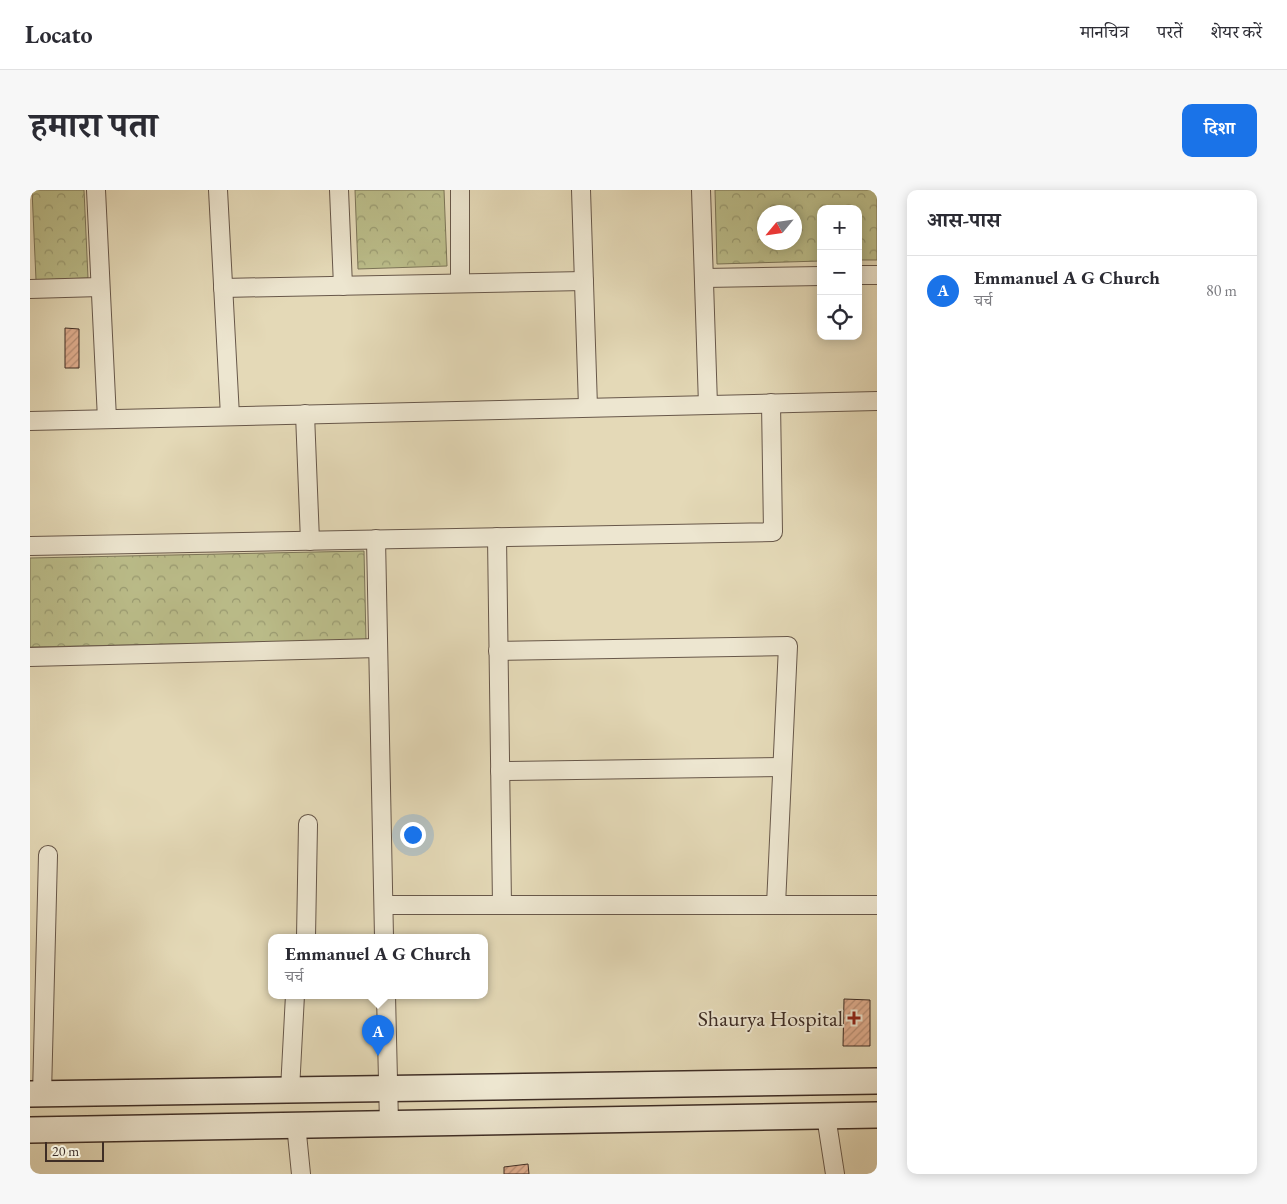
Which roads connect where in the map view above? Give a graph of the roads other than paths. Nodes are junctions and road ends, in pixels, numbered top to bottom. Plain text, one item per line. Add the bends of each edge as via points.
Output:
1 (96, 190) edge
2 (218, 190) edge
3 (339, 190) edge
4 (460, 190) edge
5 (581, 190) edge
6 (701, 190) edge
7 (862, 275) edge
8 (877, 275) edge
9 (817, 276) edge
10 (704, 278) junction
11 (584, 281) junction
12 (460, 283) junction
13 (343, 286) junction
14 (100, 287) junction
15 (223, 288) junction
16 (30, 290) edge
17 (877, 401) edge
18 (771, 403) junction
19 (708, 405) junction
20 (588, 408) junction
21 (305, 414) junction
22 (230, 416) junction
23 (107, 419) junction
24 (30, 421) edge
25 (497, 537) junction
26 (376, 539) junction
27 (310, 541) junction
28 (30, 546) edge
29 (378, 648) junction
30 (498, 651) junction
31 (30, 657) edge
32 (782, 767) junction
33 (500, 771) junction
34 (308, 824) dead end
35 (48, 854) dead end
36 (384, 905) junction
37 (502, 905) junction
38 (776, 905) junction
39 (877, 905) edge
40 (306, 934) edge
41 (384, 934) edge
42 (295, 999) edge
43 (386, 999) edge
44 (877, 1081) edge
45 (388, 1088) junction
46 (290, 1090) junction
47 (36, 1094) edge
48 (877, 1115) edge
49 (826, 1116) junction
50 (388, 1123) junction
51 (296, 1124) junction
52 (30, 1130) edge
53 (301, 1174) edge
54 (835, 1174) edge

1 - 14 street
2 - 15 street
3 - 13 street
4 - 12 street
5 - 11 street
6 - 10 street
7 - 8 street
9 - 10 street
10 - 19 street
11 - 12 street
11 - 20 street
12 - 13 street
13 - 15 street
14 - 16 street
14 - 23 street
15 - 22 street
17 - 18 street
18 - 19 street
18 - 25 street via 773,532
19 - 20 street
20 - 21 street
21 - 22 street
21 - 27 street
22 - 23 street
23 - 24 street
25 - 26 street
25 - 30 street
26 - 27 street
26 - 29 street
27 - 28 street
29 - 31 street
29 - 36 street
30 - 32 street via 788,646
30 - 33 street
32 - 33 street
32 - 38 street
33 - 37 street
34 - 40 street
35 - 47 street
36 - 37 street
36 - 41 street
37 - 38 street
38 - 39 street
42 - 46 street
43 - 45 street
44 - 45 street
45 - 46 street
45 - 50 street
46 - 47 street
48 - 49 street
49 - 50 street
49 - 54 street
50 - 51 street
51 - 52 street
51 - 53 street

